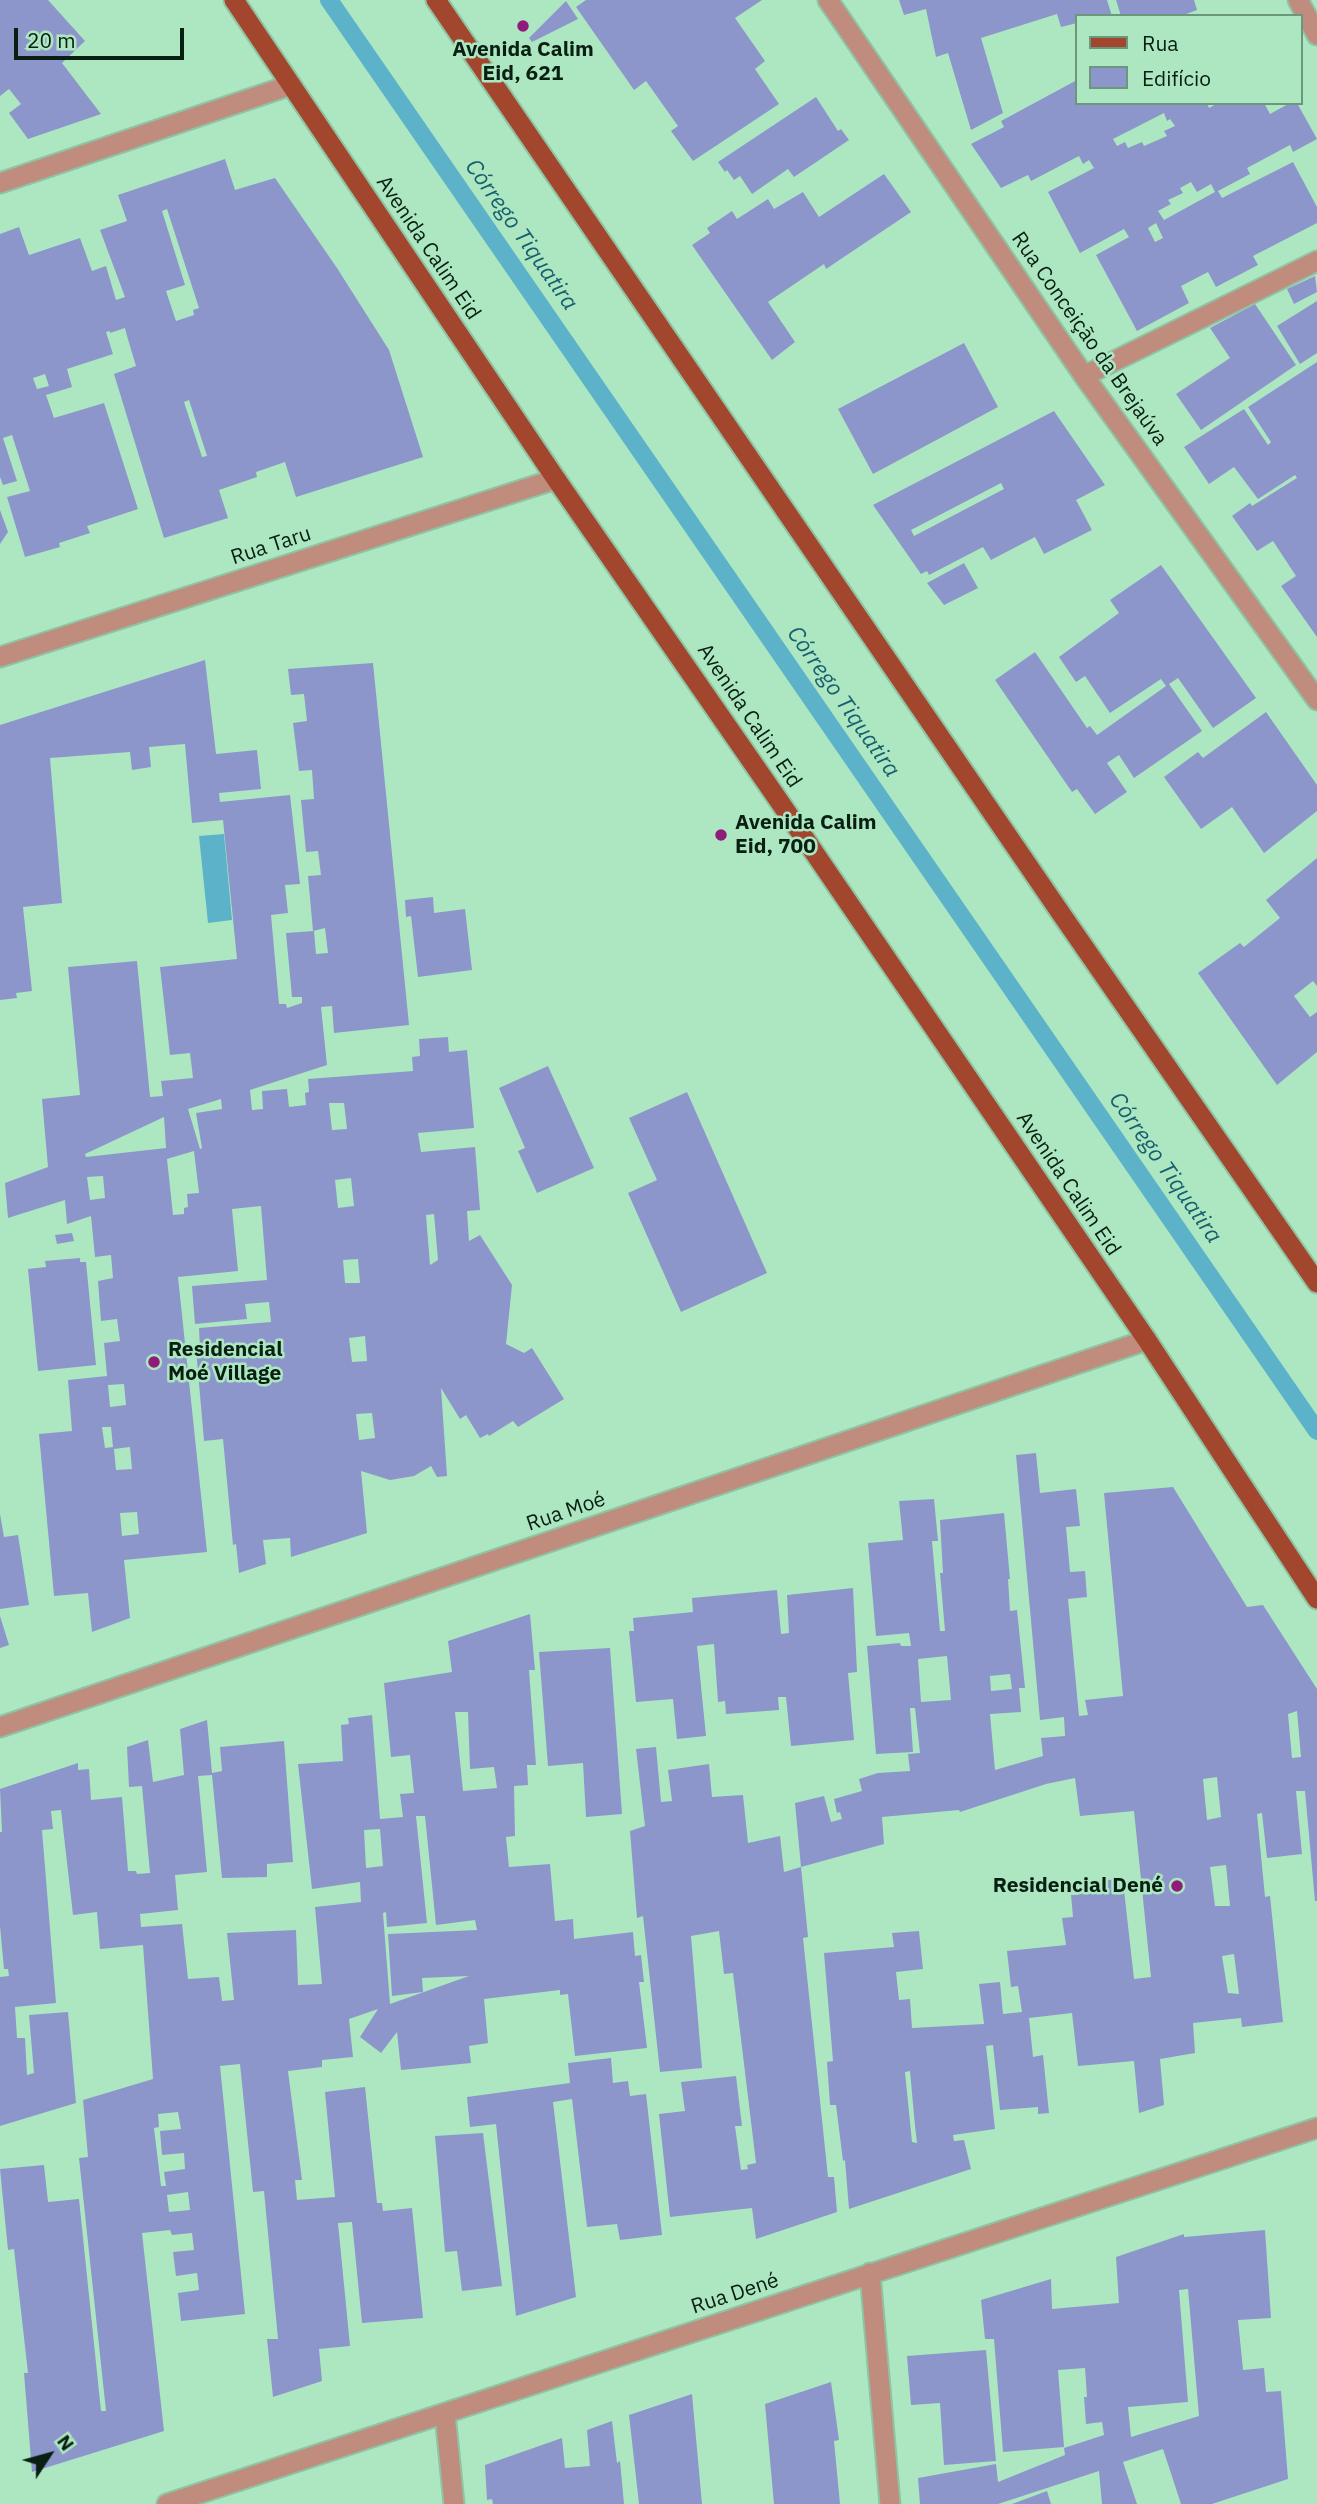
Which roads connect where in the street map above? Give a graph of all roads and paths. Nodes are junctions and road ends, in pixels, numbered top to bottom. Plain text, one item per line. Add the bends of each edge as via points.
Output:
1 (233, 0) edge
2 (436, 0) edge
3 (828, 0) edge
4 (1298, 0) edge
5 (1317, 35) edge
6 (290, 85) junction
7 (0, 183) edge
8 (1317, 261) edge
9 (1084, 376) junction
10 (556, 479) junction
11 (0, 657) edge
12 (1317, 700) edge
13 (1316, 1278) edge
14 (1147, 1340) junction
15 (1317, 1599) edge
16 (0, 1727) edge
17 (1317, 2128) edge
18 (870, 2273) junction
19 (445, 2414) junction
20 (167, 2504) edge
21 (454, 2504) edge
22 (890, 2504) edge

1 - 6 main road, Avenida Calim Eid
2 - 13 main road
3 - 9 street, Rua Conceição da Brejaúva
4 - 5 street
6 - 7 street
6 - 10 main road, Avenida Calim Eid
8 - 9 street
9 - 12 street, Rua Conceição da Brejaúva
10 - 11 street, Rua Taru
10 - 14 main road, Avenida Calim Eid
14 - 15 main road, Avenida Calim Eid
14 - 16 street, Rua Moé
17 - 18 street, Rua Dené
18 - 19 street, Rua Dené
18 - 22 street
19 - 20 street, Rua Dené
19 - 21 street

